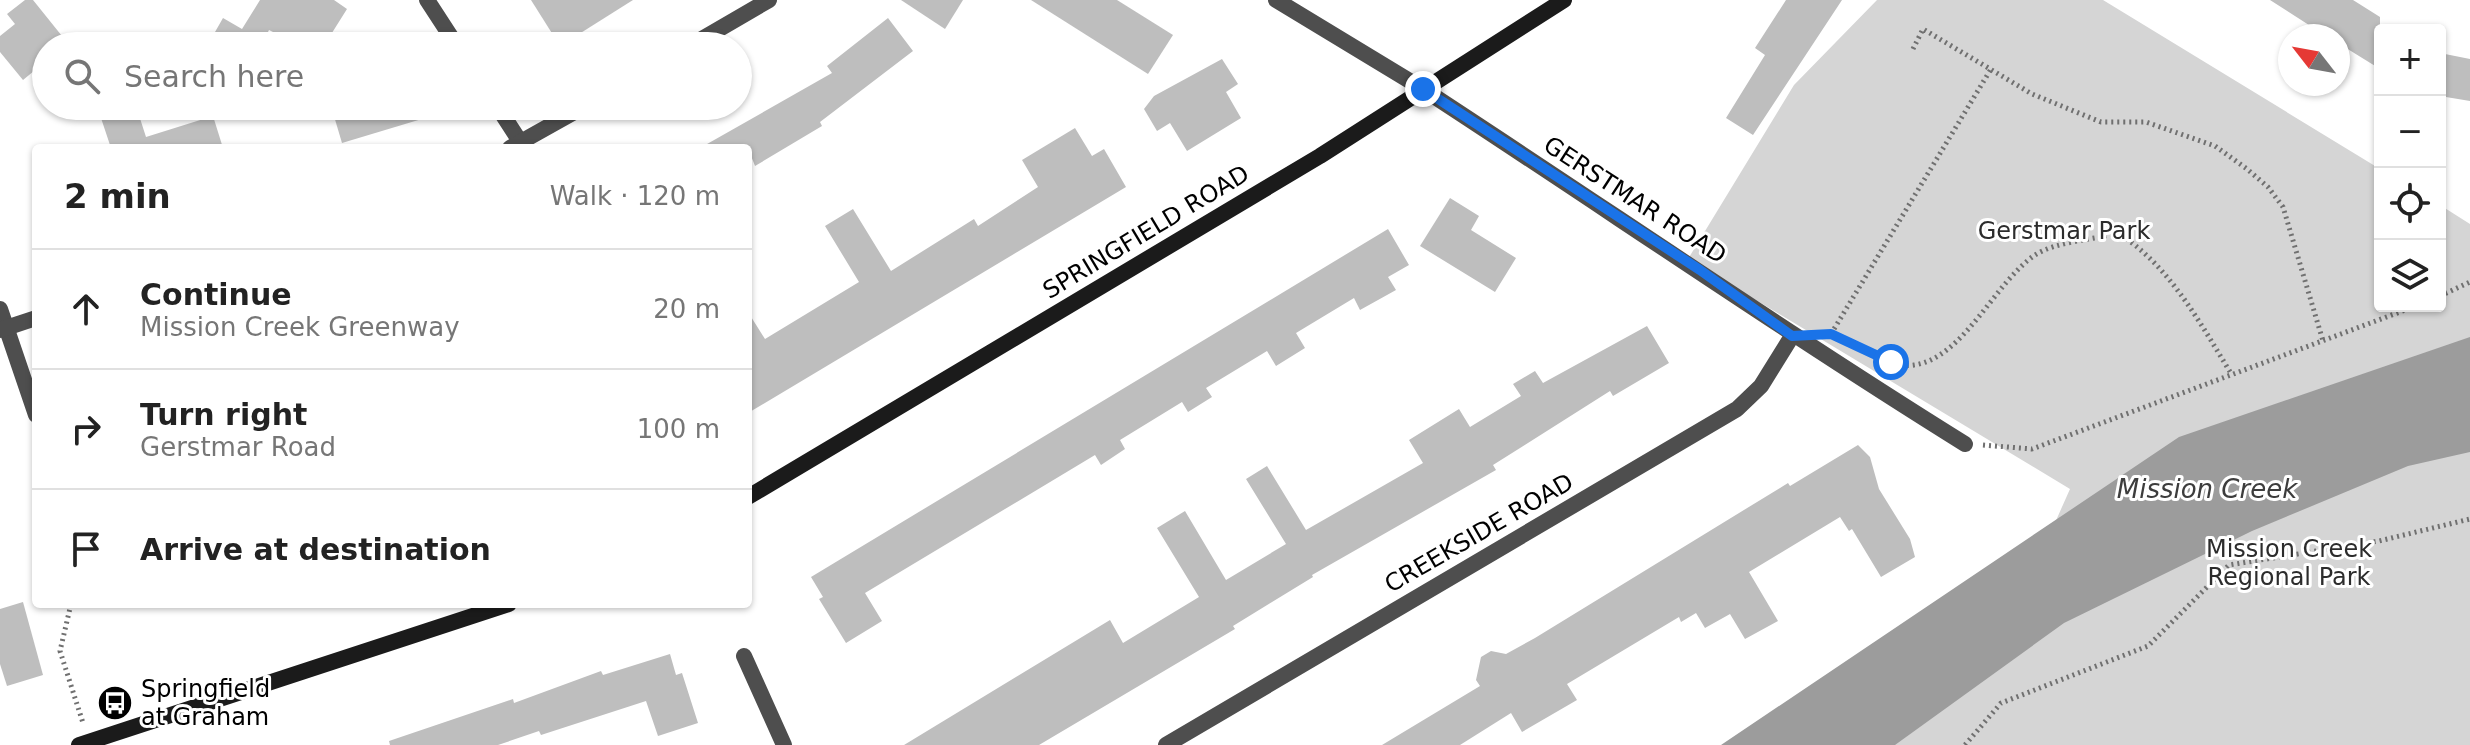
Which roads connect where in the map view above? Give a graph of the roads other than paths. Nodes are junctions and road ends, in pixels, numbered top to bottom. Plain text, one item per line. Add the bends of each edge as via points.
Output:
1 (427, 0) edge
2 (769, 0) edge
3 (1276, 0) edge
4 (1564, 0) edge
5 (448, 32) edge
6 (714, 32) edge
7 (1423, 89) junction
8 (503, 120) edge
9 (560, 120) edge
10 (514, 144) edge
11 (518, 144) edge
12 (0, 309) edge
13 (32, 319) edge
14 (3, 329) edge
15 (1792, 336) junction
16 (32, 405) edge
17 (1965, 444) road end
18 (752, 495) edge
19 (497, 608) edge
20 (744, 656) dead end
21 (84, 744) edge
22 (784, 745) edge
23 (1166, 745) edge

1 - 5 street
2 - 6 street
3 - 7 street, GERSTMAR ROAD
4 - 7 main road, SPRINGFIELD ROAD
7 - 15 street, GERSTMAR ROAD
7 - 18 main road, SPRINGFIELD ROAD via 1320,156
8 - 10 street
9 - 11 street
12 - 14 street
13 - 14 street
14 - 16 street
15 - 17 street, GERSTMAR ROAD
15 - 23 street, CREEKSIDE ROAD via 1761,386 1737,409
19 - 21 main road
20 - 22 street

